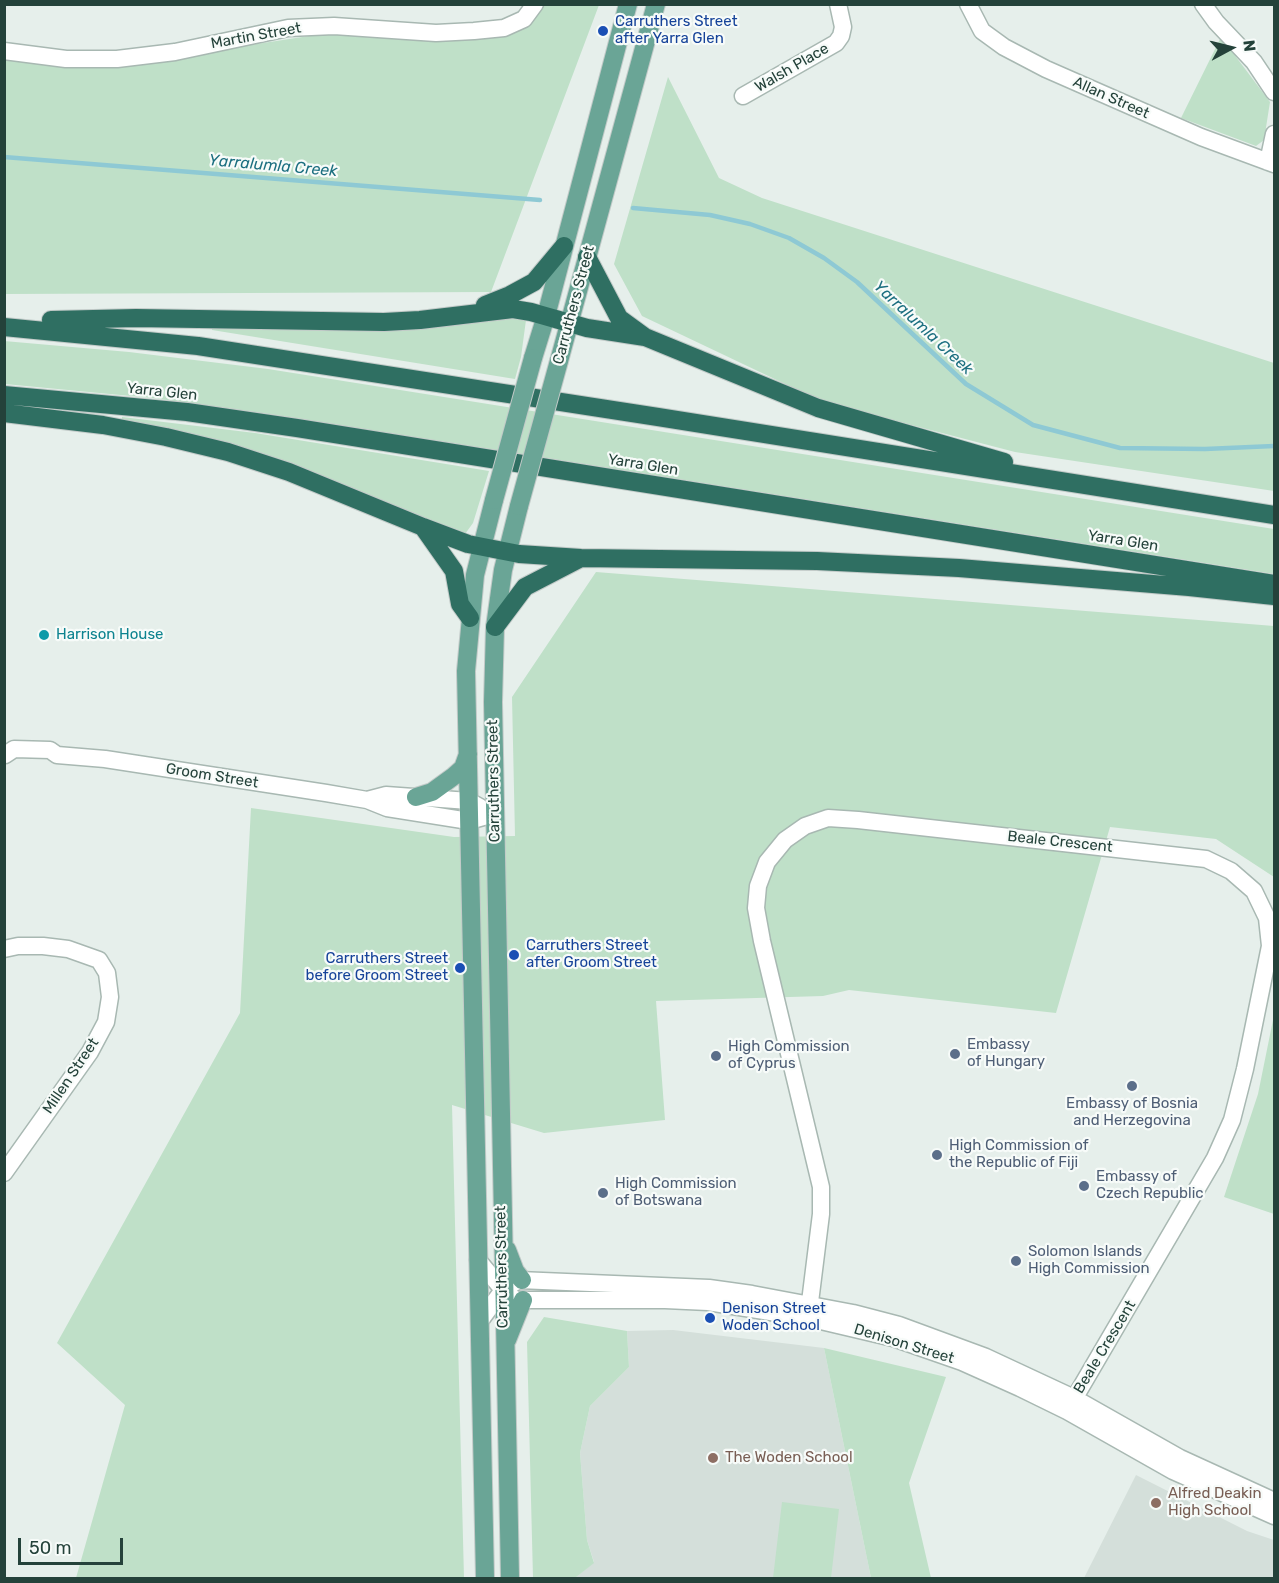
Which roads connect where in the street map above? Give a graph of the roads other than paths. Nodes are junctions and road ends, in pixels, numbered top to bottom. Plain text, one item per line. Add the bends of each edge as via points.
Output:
1 (535, 4) edge
2 (628, 4) edge
3 (656, 4) edge
4 (838, 4) edge
5 (968, 4) edge
6 (1203, 4) edge
7 (4, 51) edge
8 (1275, 92) edge
9 (743, 96) dead end
10 (1275, 134) edge
11 (1271, 163) edge
12 (564, 246) junction
13 (587, 257) junction
14 (455, 315) junction
15 (546, 316) junction
16 (4, 321) edge
17 (570, 322) junction
18 (4, 327) edge
19 (645, 337) junction
20 (4, 395) edge
21 (4, 413) edge
22 (1083, 484) junction
23 (1275, 515) edge
24 (423, 527) junction
25 (482, 547) junction
26 (508, 552) junction
27 (581, 558) junction
28 (1275, 584) edge
29 (1275, 596) edge
30 (470, 618) junction
31 (495, 627) junction
32 (468, 754) junction
33 (5, 755) edge
34 (416, 797) junction
35 (367, 800) junction
36 (469, 801) junction
37 (494, 814) junction
38 (469, 821) junction
39 (4, 949) edge
40 (4, 1173) edge
41 (502, 1234) junction
42 (478, 1260) junction
43 (522, 1280) junction
44 (503, 1290) junction
45 (523, 1300) junction
46 (809, 1311) junction
47 (480, 1321) junction
48 (504, 1348) junction
49 (1070, 1405) junction
50 (1275, 1501) edge
51 (1275, 1516) edge
52 (485, 1578) edge
53 (510, 1578) edge

1 - 7 street, Martin Street via 524,19 504,28 474,32 288,28 175,52 117,59
2 - 12 main road, Carruthers Street
3 - 13 main road, Carruthers Street
4 - 9 street, Walsh Place via 843,27 836,43
5 - 11 street, Allan Street via 982,31 1004,47 1201,137
6 - 8 street
10 - 11 street
12 - 14 highway via 534,282 510,296
12 - 15 main road, Carruthers Street
13 - 17 main road, Carruthers Street
13 - 19 highway via 619,318
14 - 15 highway via 513,309
14 - 16 highway via 384,322 144,318
15 - 17 highway
15 - 25 main road, Carruthers Street, bridge
17 - 19 highway
17 - 26 main road, Carruthers Street, bridge
18 - 22 highway via 198,346
19 - 22 highway via 818,408
20 - 28 highway, Yarra Glen via 187,412 297,428
21 - 24 highway via 103,425 228,452 290,472
22 - 23 highway
24 - 25 highway
24 - 30 highway via 454,572 460,604
25 - 26 highway
25 - 30 main road, Carruthers Street
26 - 27 highway
26 - 31 main road, Carruthers Street
27 - 29 highway via 782,560 959,568
27 - 31 highway via 525,587
30 - 32 main road, Carruthers Street via 466,671
31 - 37 main road, Carruthers Street
32 - 34 main road via 463,768 448,781
32 - 36 main road, Carruthers Street
33 - 35 street, Groom Street via 14,749 50,750 57,755
34 - 35 street, Groom Street via 387,795
34 - 36 street, Groom Street
35 - 38 street, Groom Street via 387,808
36 - 37 street, Groom Street
36 - 38 main road, Carruthers Street
37 - 38 street, Groom Street
37 - 41 main road, Carruthers Street
38 - 42 main road, Carruthers Street
39 - 40 street, Millen Street via 43,946 99,960 107,973 110,997 106,1022 90,1052
41 - 43 main road
41 - 44 main road, Carruthers Street
42 - 44 street, Denison Street
42 - 47 main road, Carruthers Street
43 - 44 street
43 - 46 street, Denison Street via 709,1288 753,1293
44 - 45 street, Denison Street via 516,1300
44 - 47 street
44 - 48 main road, Carruthers Street
45 - 46 street, Denison Street via 665,1300
45 - 48 main road
46 - 49 street, Denison Street via 934,1352
46 - 49 street, Beale Crescent via 821,1187 756,908 758,886 767,862 785,840 805,826 828,818 858,819 1206,859 1231,871 1254,891 1267,918 1270,946 1245,1069 1232,1120 1215,1158
47 - 52 main road, Carruthers Street
48 - 53 main road, Carruthers Street
49 - 50 street, Denison Street
49 - 51 street, Denison Street via 1173,1471

